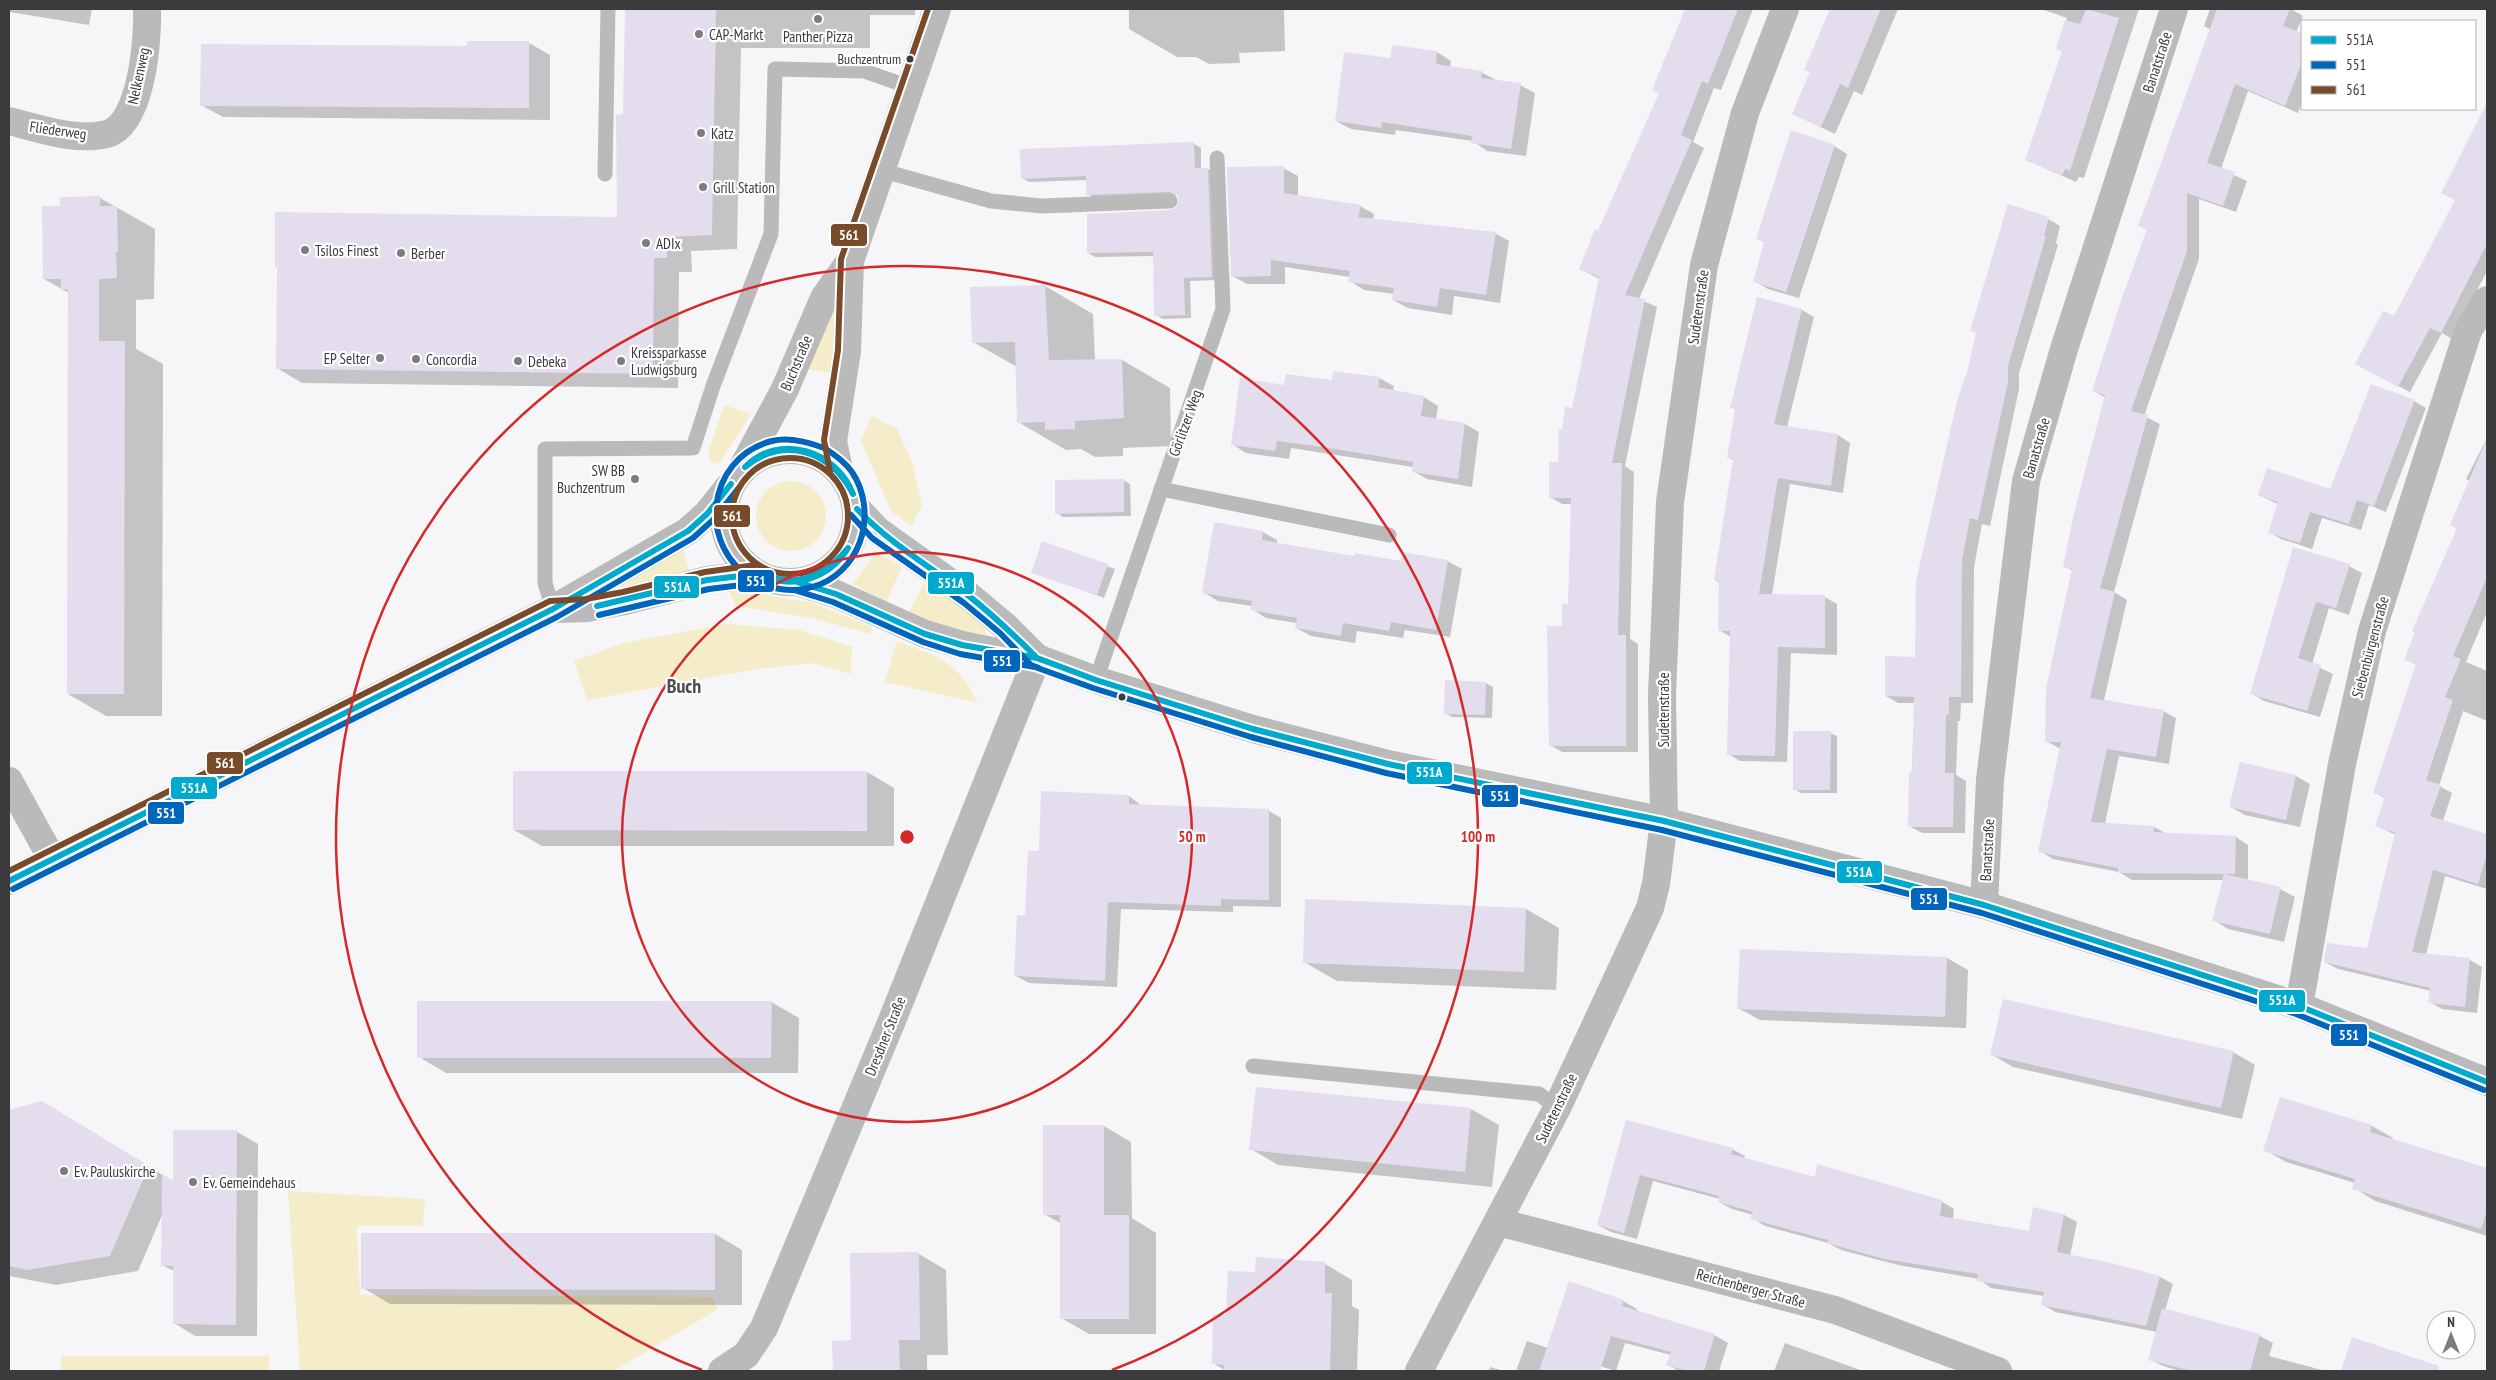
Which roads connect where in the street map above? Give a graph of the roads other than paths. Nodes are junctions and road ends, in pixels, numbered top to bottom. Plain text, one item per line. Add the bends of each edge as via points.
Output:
1 (147, 9) edge
2 (608, 9) edge
3 (937, 9) edge
4 (1785, 9) edge
5 (2174, 9) edge
6 (910, 86) junction
7 (9, 121) edge
8 (108, 134) joint
9 (1217, 158) dead end
10 (880, 170) junction
11 (605, 174) dead end
12 (1170, 201) dead end
13 (850, 261) junction
14 (2487, 300) edge
15 (839, 470) junction
16 (737, 476) junction
17 (1161, 489) junction
18 (857, 508) junction
19 (1388, 535) dead end
20 (757, 574) junction
21 (797, 582) junction
22 (552, 609) junction
23 (1036, 658) junction
24 (1096, 680) junction
25 (9, 781) edge
26 (1664, 821) junction
27 (52, 859) junction
28 (9, 881) edge
29 (1984, 905) junction
30 (2299, 1006) junction
31 (1253, 1066) dead end
32 (2487, 1082) edge
33 (1557, 1108) junction
34 (1498, 1222) junction
35 (746, 1363) edge
36 (722, 1371) edge
37 (1419, 1371) edge
38 (1998, 1371) edge

1 - 8 street, Nelkenweg via 144,59 134,105 124,120
2 - 11 lane
3 - 6 street, Buchstraße
4 - 26 street, Sudetenstraße via 1745,113 1703,275 1670,502 1662,695
5 - 29 street, Banatstraße via 2064,349 2026,481 1990,780
6 - 10 street, Buchstraße
6 - 22 lane via 864,71 775,69 771,234 692,448 545,449 545,583
7 - 8 street, Fliederweg via 68,134
9 - 17 lane, Görlitzer Weg via 1223,309
10 - 12 lane via 991,201 1042,206
10 - 13 street, Buchstraße
13 - 15 street, Buchstraße via 847,350 833,441
13 - 16 street, Buchstraße via 824,298 785,389
14 - 30 street, Siebenbürgenstraße via 2468,331 2372,631 2342,764
15 - 16 street via 821,456 800,450 780,450 760,456
15 - 18 street via 851,488
16 - 20 street via 724,504 725,531 729,544 741,561
16 - 22 street via 707,514 688,531
17 - 19 lane
17 - 24 lane, Görlitzer Weg
18 - 21 street via 856,530 847,550 834,566 817,577
18 - 23 street via 878,531 969,596 1006,627
20 - 21 street via 776,581
20 - 22 street via 707,580 587,608
21 - 23 street via 836,594 925,634 962,645
22 - 27 street
23 - 24 street
23 - 35 street, Dresdner Straße via 897,1007 768,1319
24 - 26 street via 1253,729 1388,764
25 - 27 street
26 - 29 street
26 - 33 street, Sudetenstraße via 1650,908
27 - 28 street
29 - 30 street
30 - 32 street
31 - 33 lane via 1539,1094
33 - 34 street, Sudetenstraße
34 - 37 street, Sudetenstraße
34 - 38 street, Reichenberger Straße via 1834,1310
35 - 36 street, Dresdner Straße

